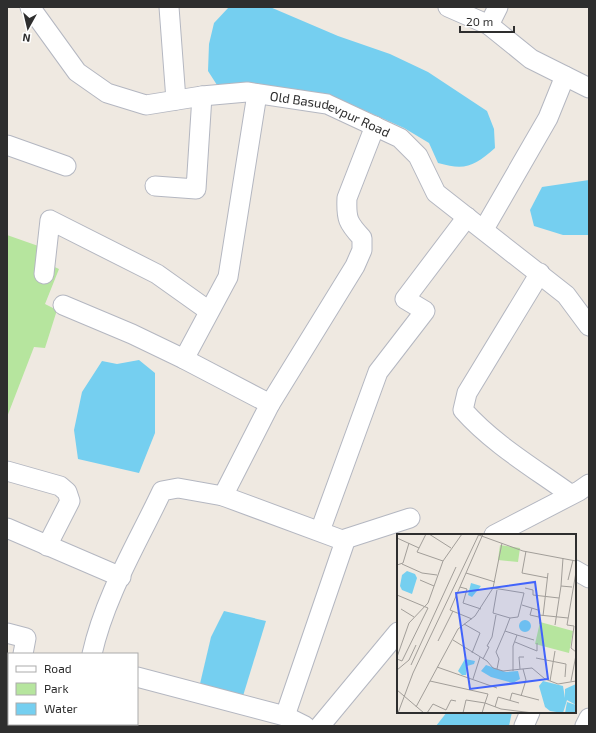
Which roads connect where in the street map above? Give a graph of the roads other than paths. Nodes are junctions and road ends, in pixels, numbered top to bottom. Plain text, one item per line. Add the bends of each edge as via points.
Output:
1 (30, 7) edge
2 (169, 7) edge
3 (448, 7) edge
4 (498, 7) edge
5 (489, 25) junction
6 (565, 76) junction
7 (589, 88) edge
8 (257, 94) junction
9 (202, 96) junction
10 (176, 100) junction
11 (375, 126) junction
12 (7, 145) edge
13 (66, 166) dead end
14 (155, 186) dead end
15 (467, 216) junction
16 (484, 229) junction
17 (540, 273) junction
18 (44, 274) dead end
19 (63, 305) dead end
20 (209, 312) junction
21 (589, 326) edge
22 (184, 359) junction
23 (270, 404) junction
24 (7, 471) edge
25 (589, 484) edge
26 (570, 494) junction
27 (223, 496) junction
28 (410, 518) dead end
29 (7, 528) edge
30 (320, 531) junction
31 (507, 532) edge
32 (342, 540) junction
33 (47, 546) junction
34 (576, 571) edge
35 (121, 577) junction
36 (589, 578) edge
37 (7, 633) edge
38 (397, 633) edge
39 (23, 653) edge
40 (92, 653) edge
41 (138, 677) edge
42 (530, 713) edge
43 (285, 716) junction
44 (589, 718) edge
45 (305, 726) edge
46 (320, 726) edge
47 (524, 726) edge
48 (585, 726) edge

1 - 10 street, Old Basudevpur Road via 76,72 107,93 146,105
2 - 10 street
3 - 5 street
4 - 5 street
5 - 6 street via 531,59
6 - 7 street
6 - 16 street via 548,118
8 - 9 street, Old Basudevpur Road via 247,92
8 - 11 street, Old Basudevpur Road via 327,104
8 - 20 street via 228,277
9 - 10 street, Old Basudevpur Road
9 - 14 street via 196,189
11 - 15 street, Old Basudevpur Road via 400,138 418,156 436,192
11 - 23 street via 347,198 348,223 362,238 362,250 355,266
12 - 13 street
15 - 16 street, Old Basudevpur Road
15 - 30 street via 405,299 425,311 378,372
16 - 17 street, Old Basudevpur Road
17 - 21 street, Old Basudevpur Road via 566,294
17 - 26 street via 467,393 463,410 500,444
18 - 20 street via 50,220 157,274
19 - 22 street
20 - 22 street
22 - 23 street
23 - 27 street
24 - 33 street via 60,486 67,492 70,501
25 - 26 street
26 - 31 street
27 - 30 street
27 - 35 street via 178,488 162,491
28 - 32 street
29 - 33 street
30 - 32 street
32 - 43 street via 343,549
33 - 35 street
34 - 36 street
35 - 40 street via 98,629
37 - 39 street via 26,638
38 - 46 street
41 - 43 street
42 - 47 street
43 - 45 street
44 - 48 street

